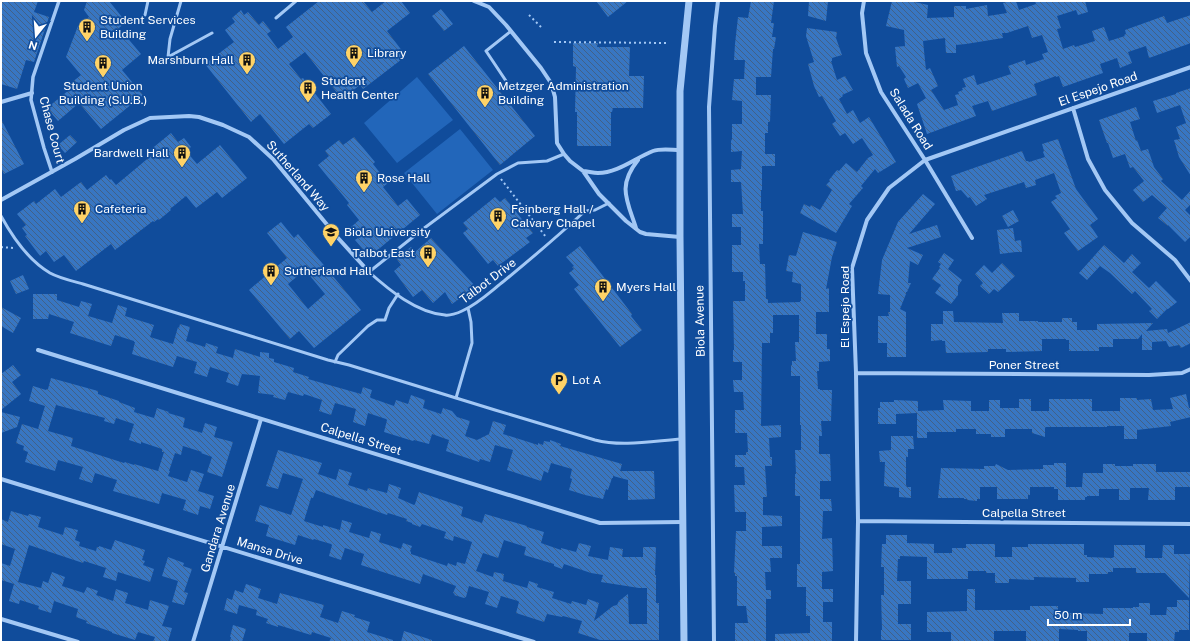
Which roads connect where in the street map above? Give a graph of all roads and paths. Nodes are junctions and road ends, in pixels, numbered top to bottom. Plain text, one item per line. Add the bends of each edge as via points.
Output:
1 (59, 1) edge
2 (148, 1) edge
3 (181, 1) edge
4 (296, 1) edge
5 (474, 1) edge
6 (689, 1) edge
7 (718, 1) edge
8 (864, 1) edge
9 (145, 15) dead end
10 (529, 15) dead end
11 (276, 18) dead end
12 (543, 29) dead end
13 (511, 31) junction
14 (212, 33) dead end
15 (554, 42) dead end
16 (667, 43) dead end
17 (1191, 67) edge
18 (510, 87) dead end
19 (32, 93) junction
20 (1, 102) edge
21 (1073, 108) junction
22 (680, 150) junction
23 (564, 154) junction
24 (640, 158) junction
25 (925, 160) junction
26 (583, 170) junction
27 (52, 172) junction
28 (497, 174) junction
29 (1, 200) edge
30 (609, 203) junction
31 (1, 216) edge
32 (636, 229) junction
33 (680, 237) junction
34 (972, 238) dead end
35 (550, 243) junction
36 (1, 247) edge
37 (22, 248) junction
38 (369, 272) junction
39 (1191, 281) edge
40 (398, 294) junction
41 (468, 308) junction
42 (38, 350) dead end
43 (335, 362) junction
44 (1191, 369) edge
45 (856, 373) junction
46 (456, 398) junction
47 (262, 419) junction
48 (683, 439) junction
49 (1, 479) edge
50 (682, 522) junction
51 (858, 522) junction
52 (1191, 524) edge
53 (223, 547) junction
54 (1, 619) edge
55 (78, 642) edge
56 (193, 642) edge
57 (534, 642) edge
58 (684, 642) edge
59 (714, 642) edge
60 (856, 642) edge

1 - 19 street, Chase Court via 33,78
2 - 9 lane
3 - 14 lane via 170,38 168,57
4 - 11 lane
5 - 13 street via 489,8
6 - 22 street, Biola Avenue via 680,91
7 - 59 street, Biola Avenue via 709,107
8 - 25 street, Salada Road via 862,13 866,53 881,92
10 - 12 path
13 - 18 lane via 486,51
13 - 23 street via 551,83 555,97 557,143
15 - 16 path
17 - 21 street, El Espejo Road
19 - 20 street
19 - 27 street, Chase Court via 31,100
21 - 25 street, El Espejo Road
21 - 39 street via 1088,159 1105,190 1132,223 1175,260
22 - 24 street via 663,149
22 - 33 street, Biola Avenue
23 - 26 street
23 - 28 lane via 547,160 518,163
24 - 26 street via 610,171 598,173
24 - 32 street via 633,166 625,190
25 - 34 street, Salada Road
25 - 45 street, El Espejo Road via 889,188 867,220 852,268
26 - 30 street
27 - 29 street, Sutherland Way
27 - 38 street, Sutherland Way via 124,130 150,118 199,117 249,137 267,153
28 - 35 path
28 - 38 lane
30 - 32 street
30 - 35 lane, Talbot Drive via 595,210 585,211
31 - 37 lane
32 - 33 street via 646,234
33 - 48 street, Biola Avenue
35 - 41 lane, Talbot Drive
36 - 37 path
37 - 43 lane via 32,260 51,273
38 - 40 lane, Talbot Drive
40 - 41 lane, Talbot Drive via 417,307 430,312 446,315
40 - 43 lane via 385,320 377,320 368,326 338,355
41 - 46 lane via 472,343
42 - 47 street, Calpella Street
43 - 46 lane
44 - 45 street, Poner Street via 1182,373 1149,376
45 - 51 street, El Espejo Road
46 - 48 lane via 605,442
47 - 50 street, Calpella Street via 600,523
47 - 53 street, Gandara Avenue
48 - 50 street, Biola Avenue
49 - 53 street, Mansa Drive
50 - 58 street, Biola Avenue
51 - 52 street, Calpella Street
51 - 60 street, El Espejo Road
53 - 56 street, Gandara Avenue
53 - 57 street, Mansa Drive
54 - 55 street

